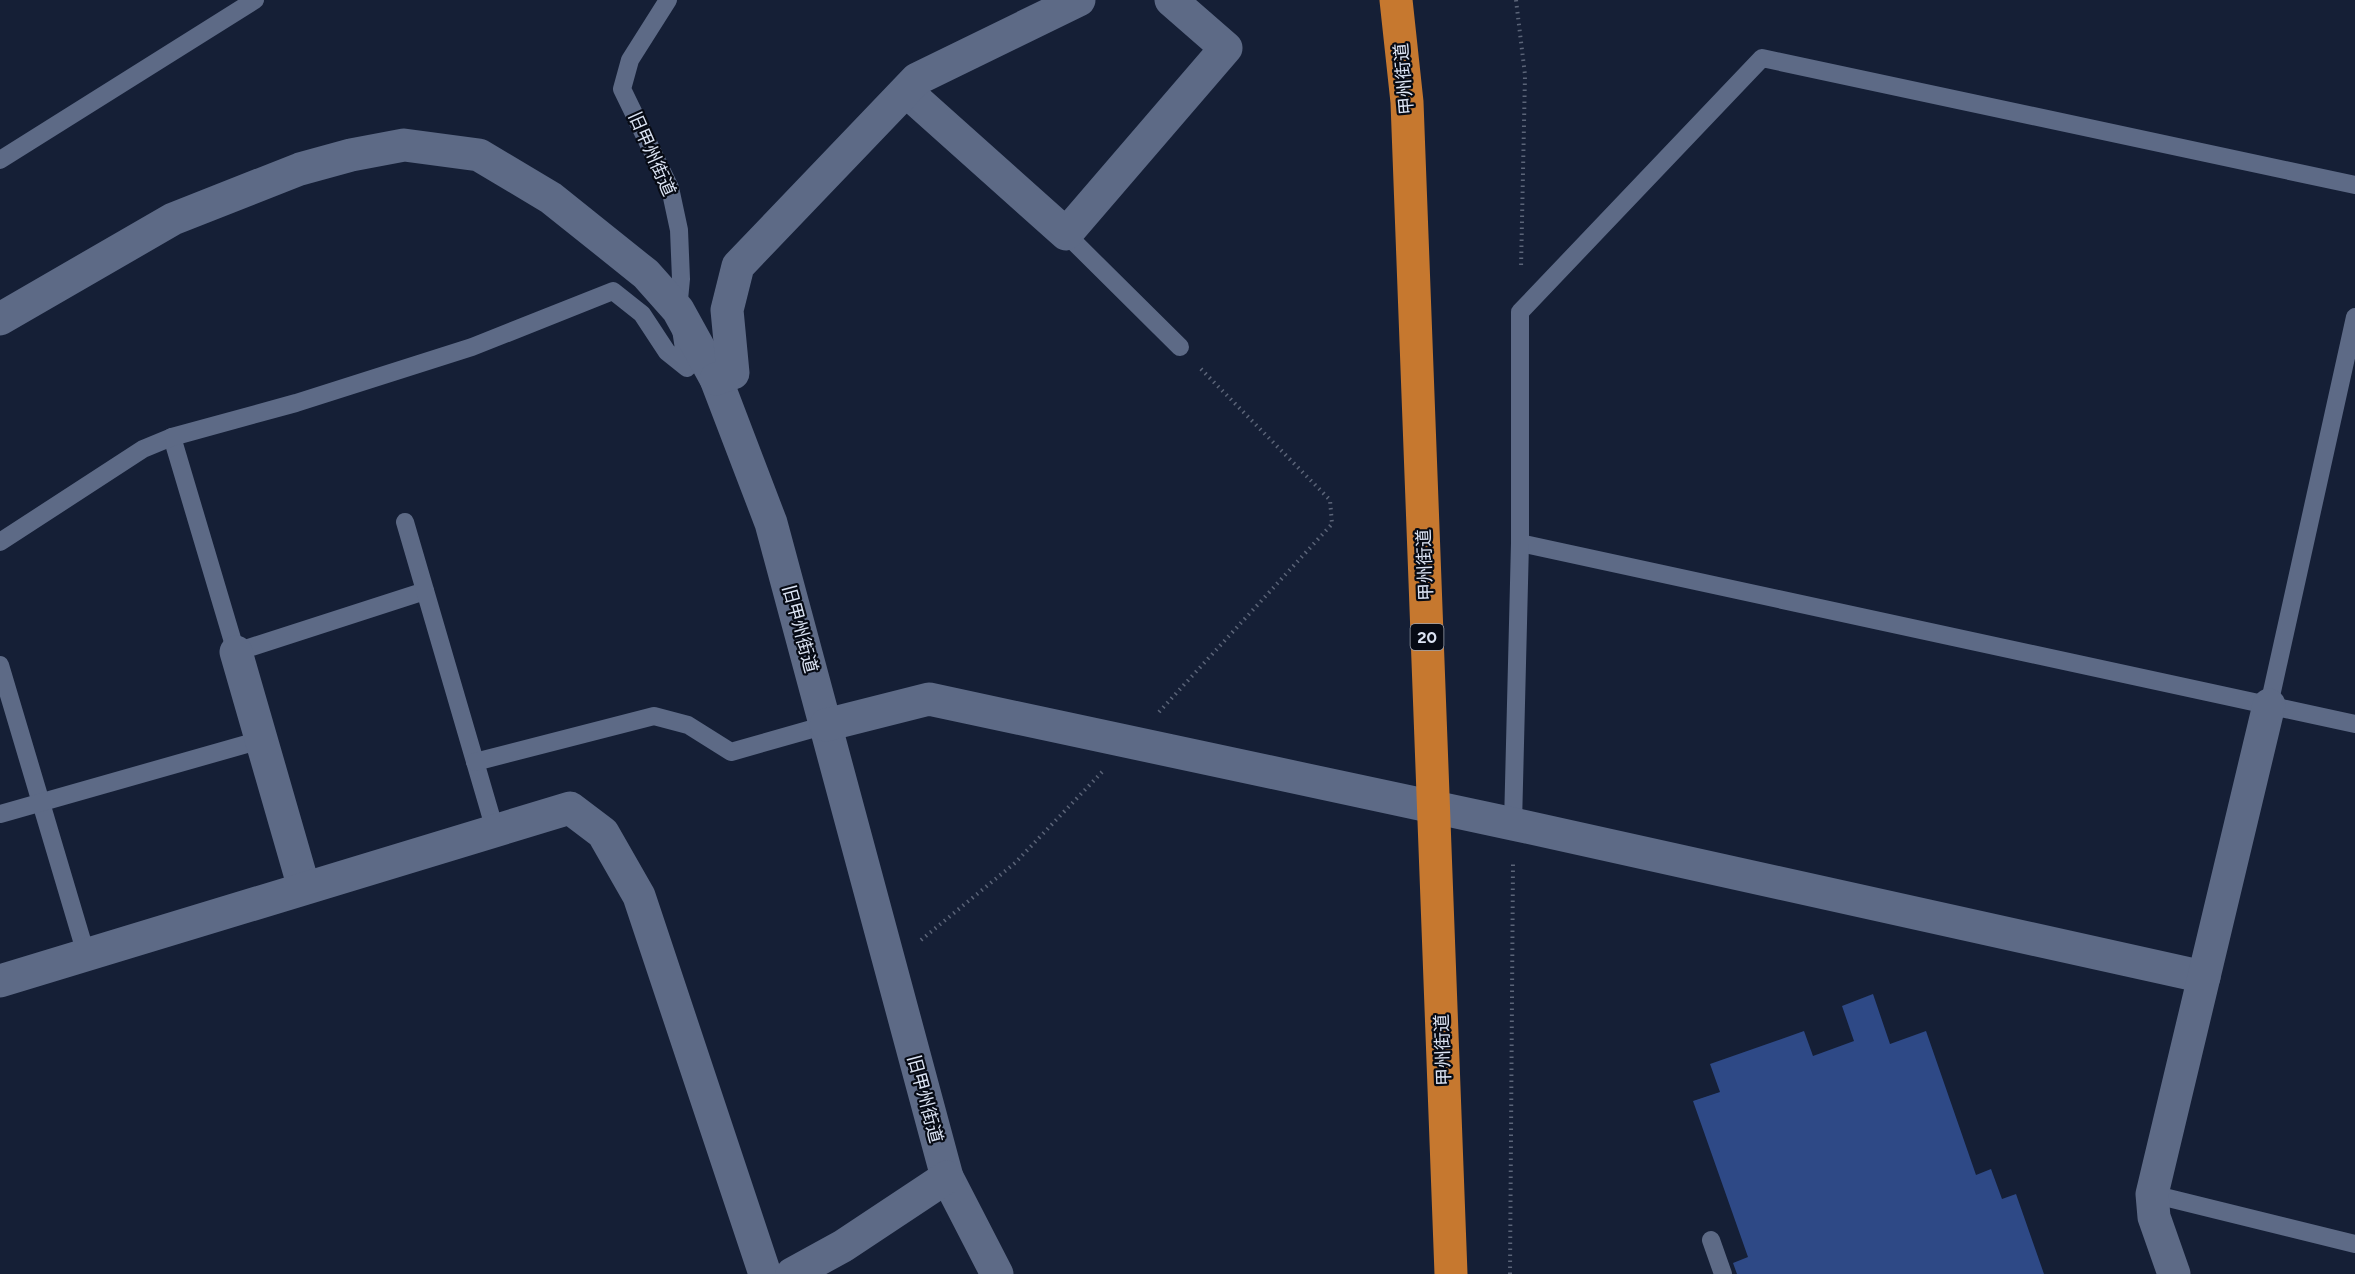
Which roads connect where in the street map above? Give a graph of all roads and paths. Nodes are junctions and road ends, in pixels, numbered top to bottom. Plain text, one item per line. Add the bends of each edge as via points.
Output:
1 (255, 0) edge
2 (668, 0) edge
3 (1079, 0) edge
4 (1171, 0) edge
5 (1395, 0) edge
6 (1516, 0) edge
7 (906, 91) junction
8 (0, 160) edge
9 (2355, 185) edge
10 (1066, 234) junction
11 (678, 310) junction
12 (1520, 312) junction
13 (2355, 317) edge
14 (0, 319) edge
15 (1180, 347) joint
16 (716, 379) junction
17 (172, 437) junction
18 (405, 522) dead end
19 (0, 542) edge
20 (1520, 543) junction
21 (425, 591) junction
22 (236, 652) junction
23 (0, 665) edge
24 (2269, 705) junction
25 (2355, 724) edge
26 (826, 725) junction
27 (261, 740) junction
28 (1131, 742) junction
29 (475, 762) junction
30 (41, 801) junction
31 (0, 814) edge
32 (1513, 824) junction
33 (495, 830) junction
34 (304, 888) junction
35 (86, 954) junction
36 (889, 966) junction
37 (2204, 976) junction
38 (0, 981) edge
39 (946, 1177) junction
40 (2152, 1194) junction
41 (1711, 1240) dead end
42 (2355, 1244) edge
43 (765, 1274) edge
44 (792, 1274) edge
45 (997, 1274) edge
46 (1451, 1274) edge
47 (1510, 1274) edge
48 (1723, 1274) edge
49 (2174, 1274) edge

1 - 8 lane
2 - 11 lane, 旧甲州街道 via 630,60 622,89 670,188 679,230
3 - 7 street via 917,79
4 - 10 street via 1226,48
5 - 46 highway, 甲州街道 / 20 via 1407,102
6 - 12 path via 1526,75
7 - 10 street
7 - 16 street via 738,266 727,310 733,373
9 - 12 lane via 1762,58
10 - 15 lane
11 - 14 street via 646,274 551,198 479,155 404,145 300,169 173,219
11 - 16 street, 旧甲州街道
11 - 17 lane via 687,368 667,352 642,314 613,291 472,347 296,403
12 - 20 lane
13 - 24 lane
15 - 28 path via 1330,500 1332,524
16 - 26 street, 旧甲州街道 via 771,523
17 - 19 lane via 143,449
17 - 22 lane
18 - 21 lane
20 - 24 lane
20 - 32 lane
21 - 22 lane
21 - 29 lane
22 - 27 street
23 - 30 lane
24 - 25 lane
24 - 37 street
26 - 28 street via 929,699
26 - 29 lane via 731,752 688,725 654,716
26 - 36 street, 旧甲州街道
27 - 30 lane
27 - 34 street
28 - 32 street
28 - 36 path via 1014,863
29 - 33 lane
30 - 31 lane
30 - 35 lane
32 - 37 street
32 - 47 path
33 - 34 street
33 - 43 street via 570,808 603,833 639,896
34 - 35 street
35 - 38 street
36 - 39 street, 旧甲州街道
37 - 40 street
39 - 44 street via 843,1246
39 - 45 street, 旧甲州街道
40 - 42 lane
40 - 49 street via 2154,1217
41 - 48 lane

